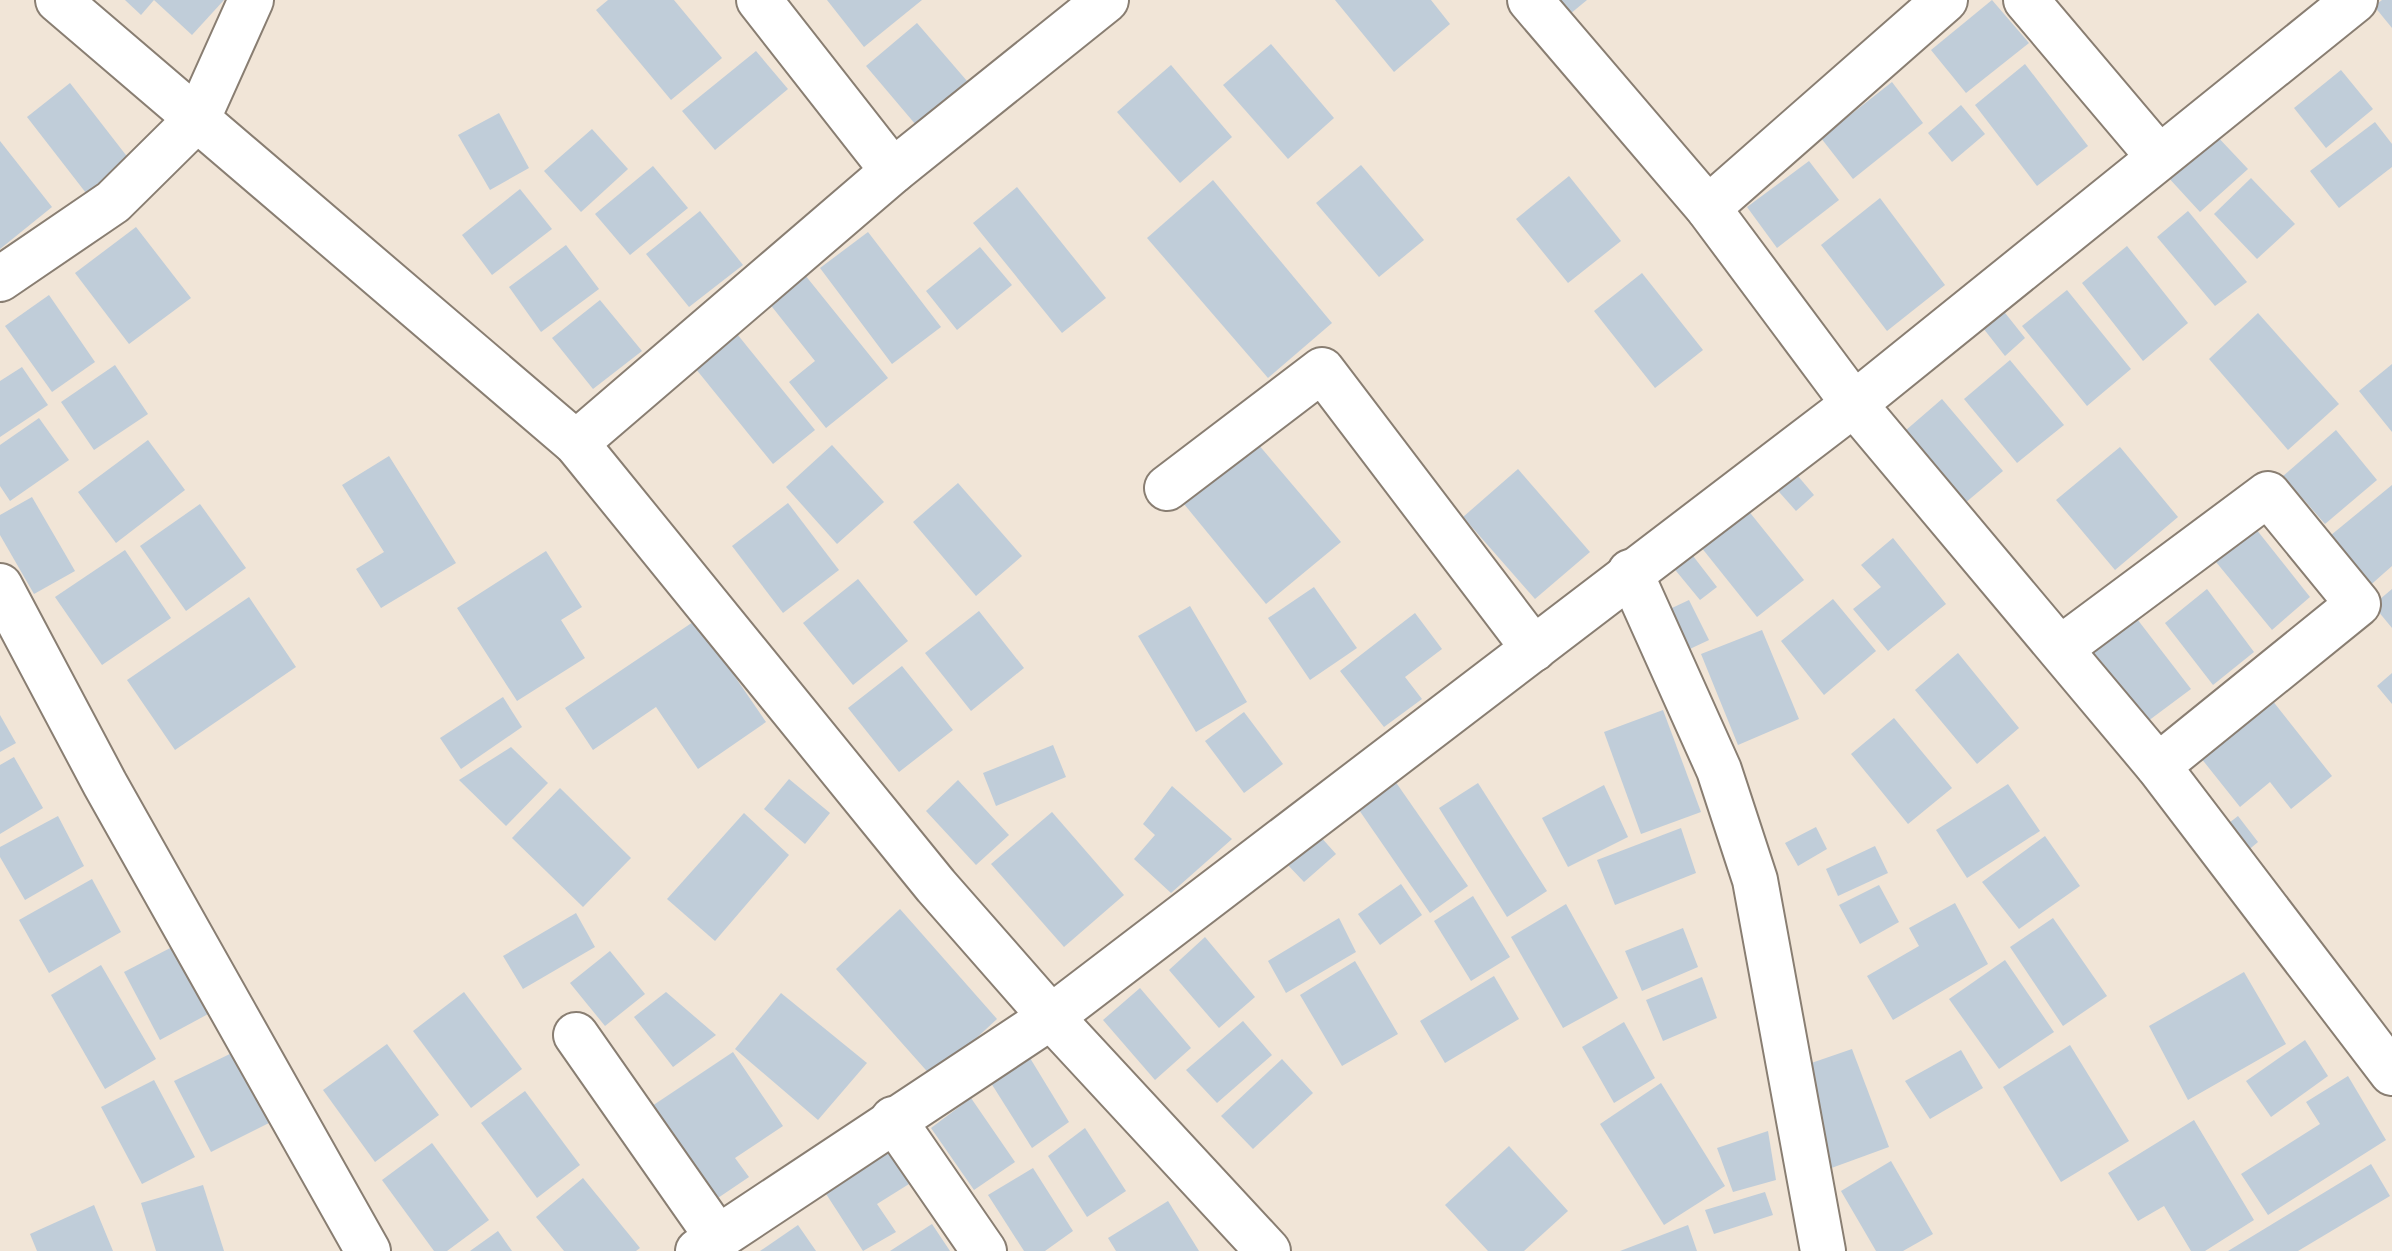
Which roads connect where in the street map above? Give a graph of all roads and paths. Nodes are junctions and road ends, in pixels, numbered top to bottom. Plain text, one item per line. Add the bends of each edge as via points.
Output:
1 (58, 0) edge
2 (251, 0) edge
3 (759, 0) edge
4 (1106, 0) edge
5 (1530, 0) edge
6 (1945, 0) edge
7 (2026, 0) edge
8 (2355, 0) edge
9 (198, 118) junction
10 (2158, 156) junction
11 (893, 171) junction
12 (1708, 208) junction
13 (0, 279) edge
14 (1854, 404) junction
15 (576, 443) junction
16 (1167, 488) dead end
17 (1630, 572) junction
18 (0, 586) edge
19 (2061, 648) junction
20 (1534, 649) junction
21 (2158, 766) junction
22 (1051, 1017) junction
23 (576, 1035) dead end
24 (2392, 1073) edge
25 (893, 1119) junction
26 (708, 1244) edge
27 (1259, 1249) edge
28 (368, 1251) edge
29 (984, 1251) edge
30 (1823, 1251) edge

1 - 9 street
2 - 9 street
3 - 11 street
4 - 11 street
5 - 12 street
6 - 12 street
7 - 10 street
8 - 10 street
9 - 13 street via 113,202
9 - 15 street
10 - 14 street
11 - 15 street
12 - 14 street
14 - 17 street
14 - 19 street
15 - 22 street via 936,886
16 - 20 street via 1322,370
17 - 20 street
17 - 30 street via 1719,770 1755,880
18 - 28 street
19 - 21 street
19 - 21 street via 2268,494 2358,604
20 - 22 street
21 - 24 street
22 - 25 street
22 - 27 street
23 - 26 street
25 - 26 street
25 - 29 street

